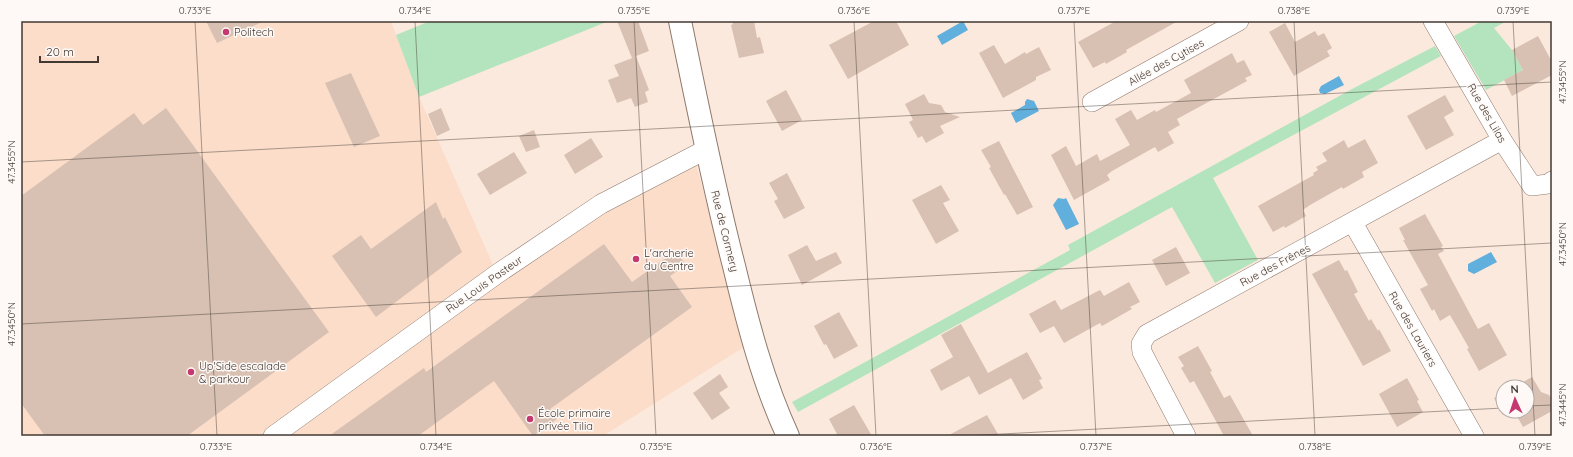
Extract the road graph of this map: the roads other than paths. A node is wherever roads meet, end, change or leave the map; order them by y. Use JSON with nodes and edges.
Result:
{"nodes":[{"id":1,"x":680,"y":21,"type":"edge"},
{"id":2,"x":1239,"y":21,"type":"edge"},
{"id":3,"x":1433,"y":21,"type":"edge"},
{"id":4,"x":1092,"y":102,"type":"dead end"},
{"id":5,"x":1502,"y":140,"type":"junction"},
{"id":6,"x":707,"y":149,"type":"junction"},
{"id":7,"x":1552,"y":181,"type":"edge"},
{"id":8,"x":1353,"y":222,"type":"junction"},
{"id":9,"x":273,"y":436,"type":"edge"},
{"id":10,"x":788,"y":436,"type":"edge"},
{"id":11,"x":1186,"y":436,"type":"edge"},
{"id":12,"x":1474,"y":436,"type":"edge"}],
"edges":[{"from":1,"to":6,"type":"main road","name":"Rue de Cormery"},
{"from":2,"to":4,"type":"street","name":"Allée des Cytises"},
{"from":3,"to":5,"type":"street","name":"Rue des Lilas"},
{"from":5,"to":7,"type":"street","name":"Rue des Lilas"},
{"from":5,"to":8,"type":"street","name":"Rue des Frênes"},
{"from":6,"to":9,"type":"street","name":"Rue Louis Pasteur"},
{"from":6,"to":10,"type":"main road","name":"Rue de Cormery"},
{"from":8,"to":11,"type":"street","name":"Rue des Frênes"},
{"from":8,"to":12,"type":"street","name":"Rue des Lauriers"}]}
